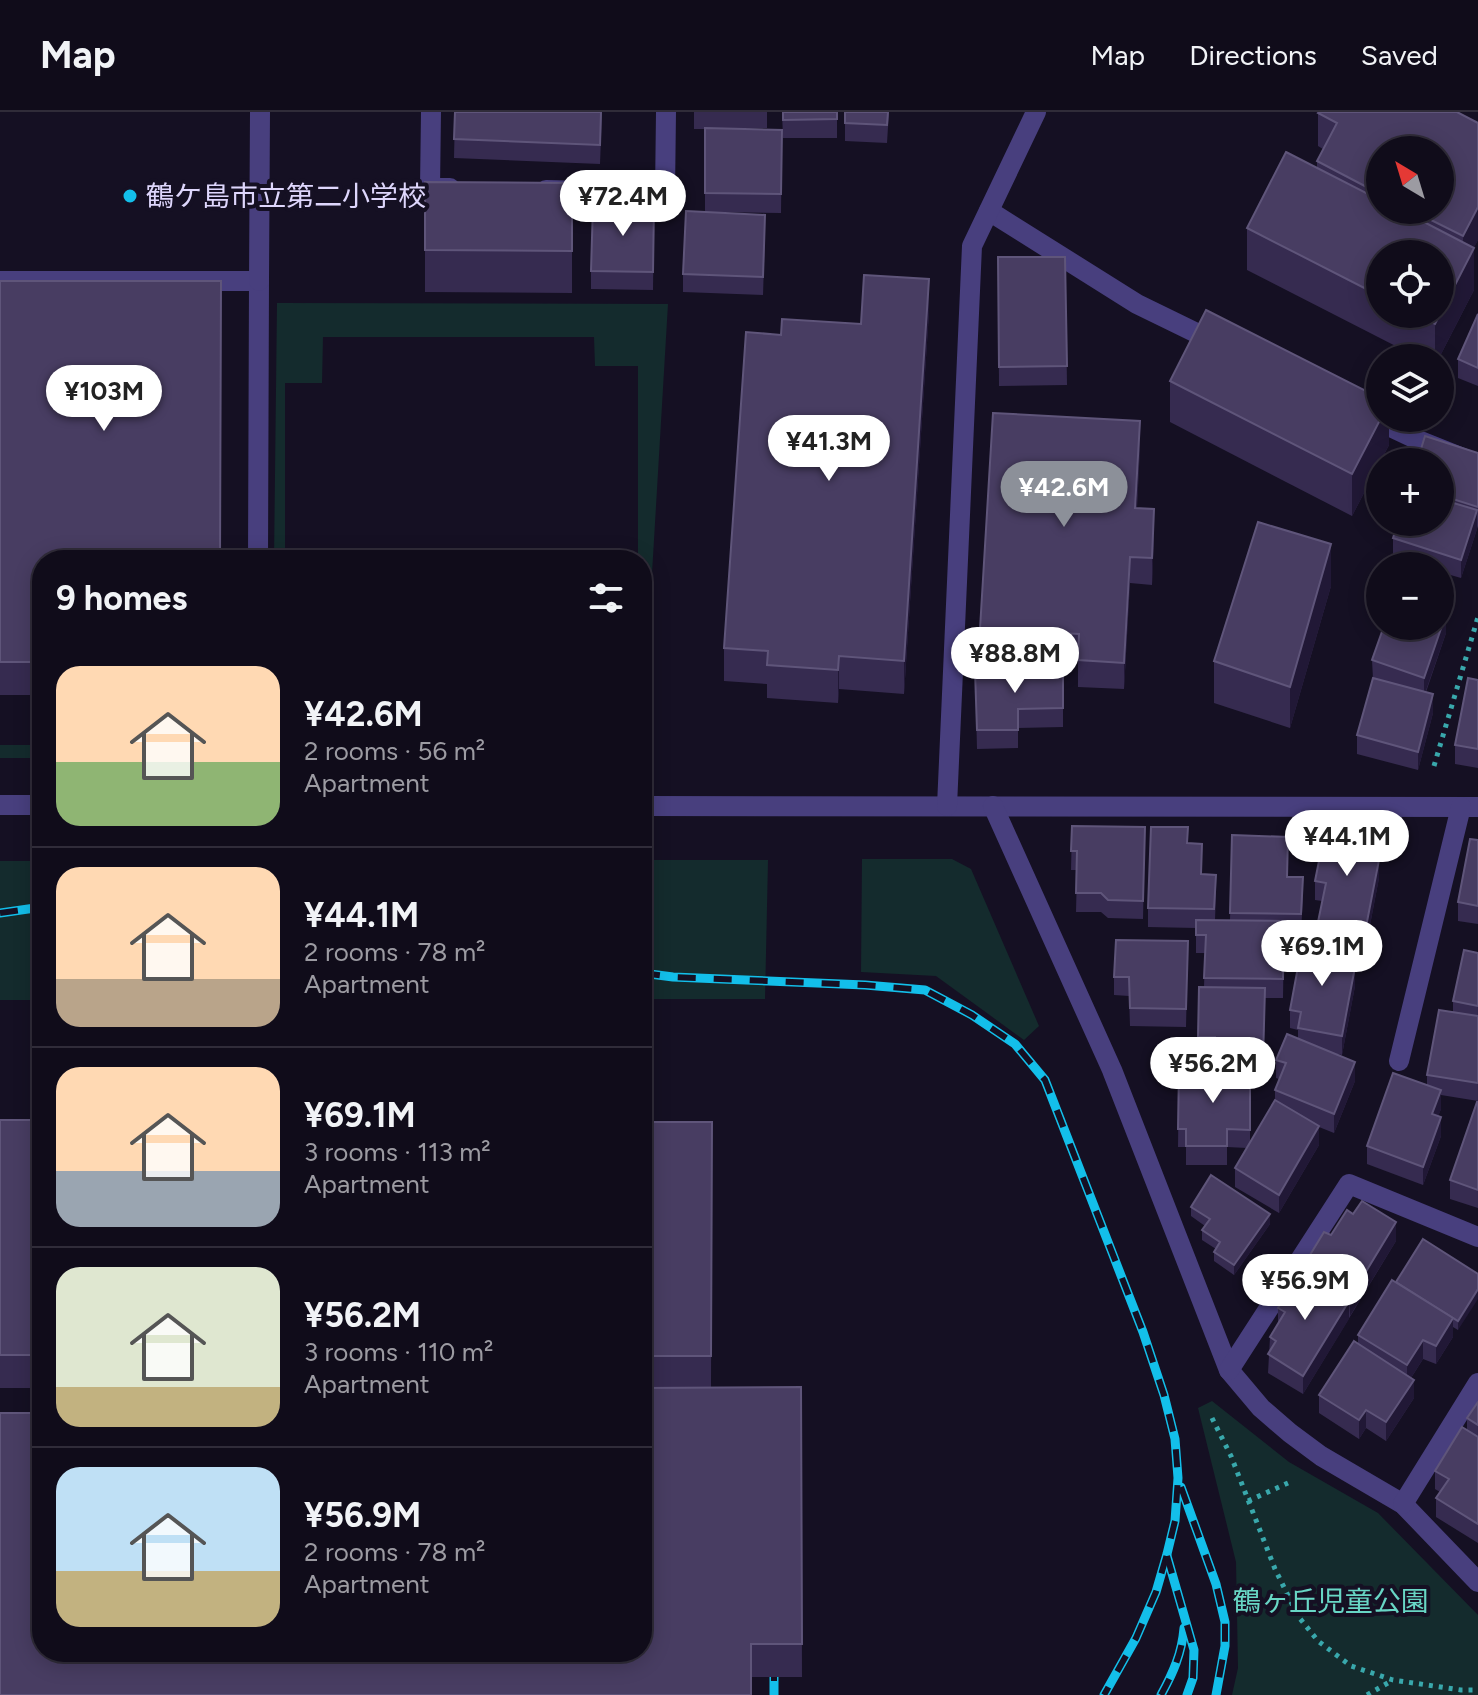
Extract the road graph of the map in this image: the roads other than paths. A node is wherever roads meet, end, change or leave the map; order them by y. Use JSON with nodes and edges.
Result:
{"nodes":[{"id":1,"x":260,"y":112,"type":"edge"},
{"id":2,"x":431,"y":112,"type":"edge"},
{"id":3,"x":666,"y":112,"type":"edge"},
{"id":4,"x":1036,"y":112,"type":"edge"},
{"id":5,"x":462,"y":189,"type":"edge"},
{"id":6,"x":524,"y":190,"type":"edge"},
{"id":7,"x":989,"y":211,"type":"junction"},
{"id":8,"x":0,"y":281,"type":"edge"},
{"id":9,"x":259,"y":281,"type":"junction"},
{"id":10,"x":1235,"y":352,"type":"edge"},
{"id":11,"x":1347,"y":406,"type":"edge"},
{"id":12,"x":1478,"y":464,"type":"edge"},
{"id":13,"x":258,"y":550,"type":"edge"},
{"id":14,"x":0,"y":805,"type":"edge"},
{"id":15,"x":32,"y":805,"type":"edge"},
{"id":16,"x":652,"y":806,"type":"edge"},
{"id":17,"x":947,"y":806,"type":"junction"},
{"id":18,"x":993,"y":806,"type":"junction"},
{"id":19,"x":1470,"y":807,"type":"edge"},
{"id":20,"x":1399,"y":1061,"type":"dead end"},
{"id":21,"x":1478,"y":1237,"type":"edge"},
{"id":22,"x":1229,"y":1370,"type":"junction"},
{"id":23,"x":1478,"y":1383,"type":"edge"},
{"id":24,"x":1403,"y":1504,"type":"junction"},
{"id":25,"x":1478,"y":1582,"type":"edge"}],
"edges":[{"from":1,"to":9,"type":"street"},
{"from":2,"to":5,"type":"street"},
{"from":3,"to":6,"type":"street"},
{"from":4,"to":7,"type":"street"},
{"from":7,"to":10,"type":"street"},
{"from":7,"to":17,"type":"street"},
{"from":8,"to":9,"type":"street"},
{"from":9,"to":13,"type":"street"},
{"from":11,"to":12,"type":"street"},
{"from":14,"to":15,"type":"street"},
{"from":16,"to":17,"type":"street"},
{"from":17,"to":18,"type":"street"},
{"from":18,"to":19,"type":"street"},
{"from":18,"to":22,"type":"street"},
{"from":19,"to":20,"type":"street"},
{"from":21,"to":22,"type":"street"},
{"from":22,"to":24,"type":"street"},
{"from":23,"to":24,"type":"street"},
{"from":24,"to":25,"type":"street"}]}
